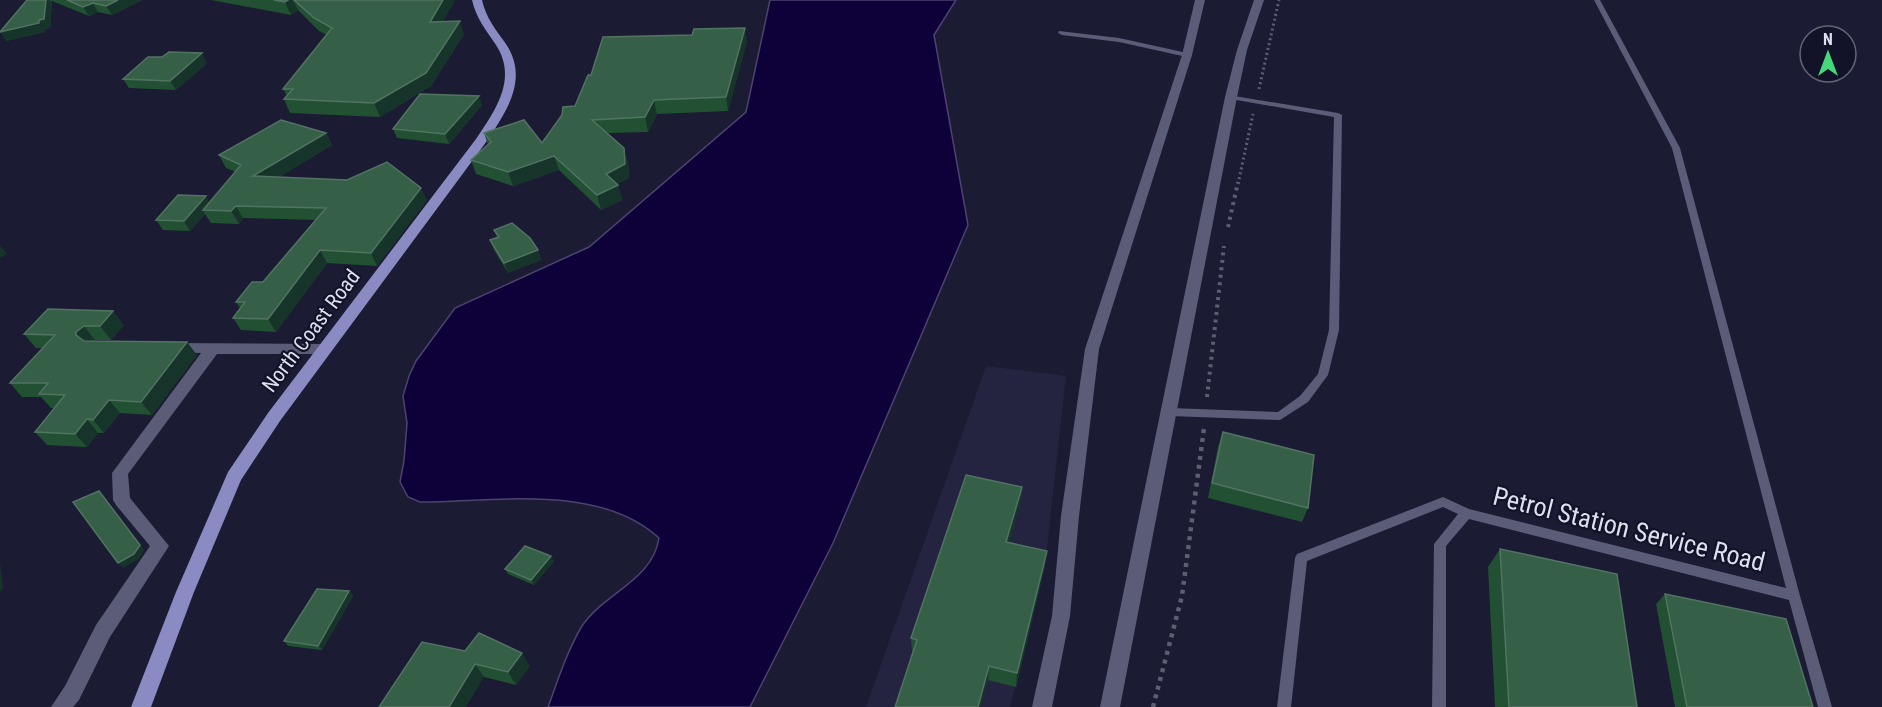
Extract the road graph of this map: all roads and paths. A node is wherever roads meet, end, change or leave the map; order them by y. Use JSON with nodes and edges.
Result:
{"nodes":[{"id":1,"x":477,"y":0,"type":"edge"},
{"id":2,"x":1200,"y":0,"type":"edge"},
{"id":3,"x":1259,"y":0,"type":"edge"},
{"id":4,"x":1280,"y":0,"type":"edge"},
{"id":5,"x":1597,"y":0,"type":"edge"},
{"id":6,"x":1062,"y":33,"type":"dead end"},
{"id":7,"x":1187,"y":55,"type":"junction"},
{"id":8,"x":1231,"y":97,"type":"junction"},
{"id":9,"x":1256,"y":102,"type":"junction"},
{"id":10,"x":1227,"y":229,"type":"dead end"},
{"id":11,"x":1225,"y":241,"type":"dead end"},
{"id":12,"x":154,"y":348,"type":"edge"},
{"id":13,"x":212,"y":349,"type":"junction"},
{"id":14,"x":324,"y":349,"type":"junction"},
{"id":15,"x":1170,"y":412,"type":"junction"},
{"id":16,"x":1206,"y":413,"type":"junction"},
{"id":17,"x":1467,"y":513,"type":"junction"},
{"id":18,"x":1794,"y":596,"type":"junction"},
{"id":19,"x":62,"y":707,"type":"edge"},
{"id":20,"x":141,"y":707,"type":"edge"},
{"id":21,"x":1042,"y":707,"type":"edge"},
{"id":22,"x":1110,"y":707,"type":"edge"},
{"id":23,"x":1153,"y":707,"type":"edge"},
{"id":24,"x":1284,"y":707,"type":"edge"},
{"id":25,"x":1439,"y":707,"type":"edge"},
{"id":26,"x":1825,"y":707,"type":"edge"}],
"edges":[{"from":1,"to":14,"type":"main road","name":"North Coast Road"},
{"from":2,"to":7,"type":"street"},
{"from":3,"to":8,"type":"street"},
{"from":4,"to":9,"type":"path"},
{"from":5,"to":18,"type":"lane"},
{"from":6,"to":7,"type":"lane"},
{"from":7,"to":21,"type":"street"},
{"from":8,"to":9,"type":"lane"},
{"from":8,"to":15,"type":"street"},
{"from":9,"to":10,"type":"path"},
{"from":9,"to":16,"type":"lane"},
{"from":11,"to":16,"type":"path"},
{"from":12,"to":13,"type":"street"},
{"from":13,"to":14,"type":"street"},
{"from":13,"to":19,"type":"street"},
{"from":14,"to":20,"type":"main road","name":"North Coast Road"},
{"from":15,"to":16,"type":"lane"},
{"from":15,"to":22,"type":"street"},
{"from":16,"to":23,"type":"path"},
{"from":17,"to":18,"type":"lane","name":"Petrol Station Service Road"},
{"from":17,"to":24,"type":"lane"},
{"from":17,"to":25,"type":"lane","name":"Petrol Station Service Road"},
{"from":18,"to":26,"type":"lane"}]}
